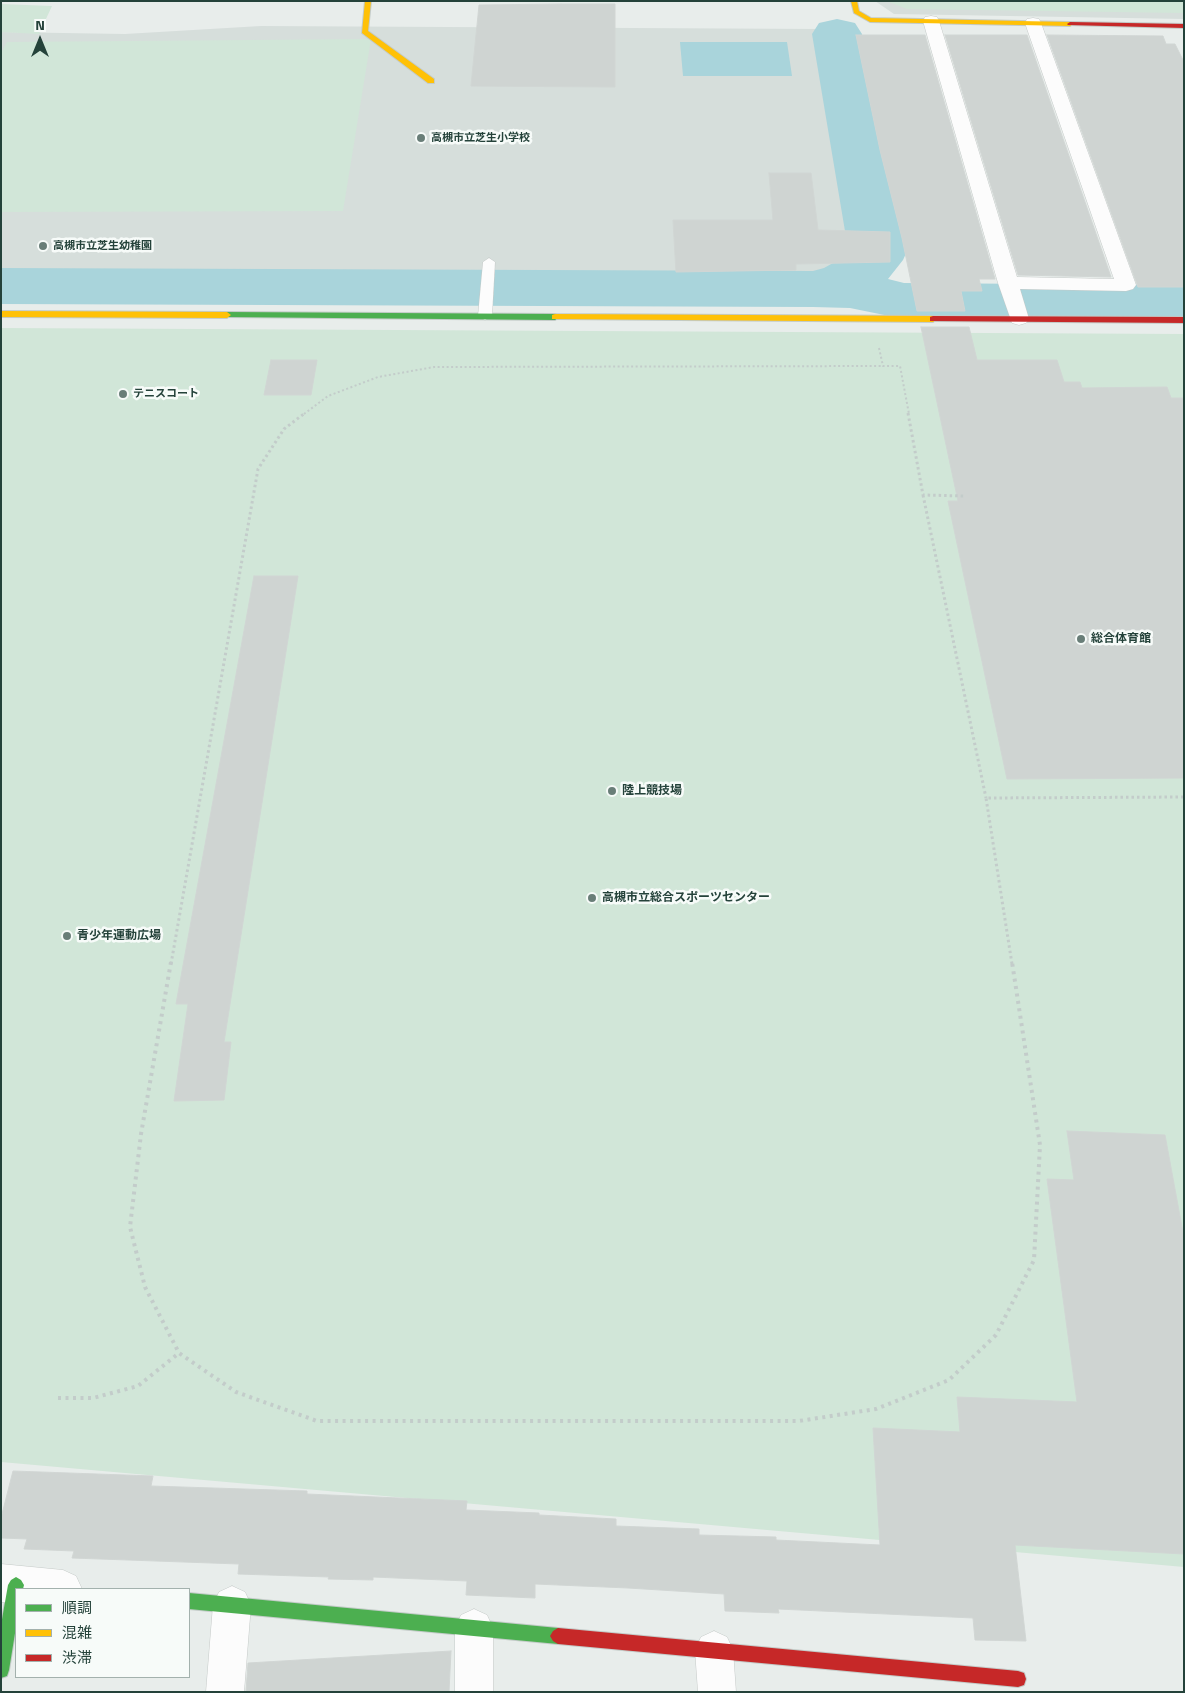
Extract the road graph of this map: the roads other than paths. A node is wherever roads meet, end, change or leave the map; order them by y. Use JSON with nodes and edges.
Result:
{"nodes":[{"id":1,"x":368,"y":1,"type":"edge"},
{"id":2,"x":854,"y":1,"type":"edge"},
{"id":3,"x":931,"y":21,"type":"junction"},
{"id":4,"x":1033,"y":23,"type":"junction"},
{"id":5,"x":1182,"y":29,"type":"edge"},
{"id":6,"x":432,"y":81,"type":"dead end"},
{"id":7,"x":488,"y":268,"type":"dead end"},
{"id":8,"x":1013,"y":301,"type":"junction"},
{"id":9,"x":1,"y":314,"type":"edge"},
{"id":10,"x":485,"y":316,"type":"junction"},
{"id":11,"x":1184,"y":320,"type":"edge"},
{"id":12,"x":9,"y":1584,"type":"edge"},
{"id":13,"x":52,"y":1588,"type":"edge"},
{"id":14,"x":190,"y":1601,"type":"edge"},
{"id":15,"x":232,"y":1605,"type":"junction"},
{"id":16,"x":474,"y":1628,"type":"junction"},
{"id":17,"x":714,"y":1650,"type":"junction"},
{"id":18,"x":1,"y":1670,"type":"edge"},
{"id":19,"x":1018,"y":1678,"type":"dead end"},
{"id":20,"x":225,"y":1692,"type":"edge"},
{"id":21,"x":474,"y":1692,"type":"edge"},
{"id":22,"x":717,"y":1692,"type":"edge"}],
"edges":[{"from":1,"to":6,"type":"street"},
{"from":2,"to":3,"type":"street"},
{"from":3,"to":4,"type":"street"},
{"from":3,"to":8,"type":"street"},
{"from":4,"to":5,"type":"street"},
{"from":4,"to":8,"type":"street"},
{"from":7,"to":10,"type":"lane"},
{"from":8,"to":10,"type":"street"},
{"from":8,"to":11,"type":"street"},
{"from":9,"to":10,"type":"street"},
{"from":12,"to":13,"type":"street"},
{"from":12,"to":18,"type":"street"},
{"from":14,"to":15,"type":"street"},
{"from":15,"to":16,"type":"street"},
{"from":15,"to":20,"type":"street"},
{"from":16,"to":17,"type":"street"},
{"from":16,"to":21,"type":"street"},
{"from":17,"to":19,"type":"street"},
{"from":17,"to":22,"type":"street"}]}
